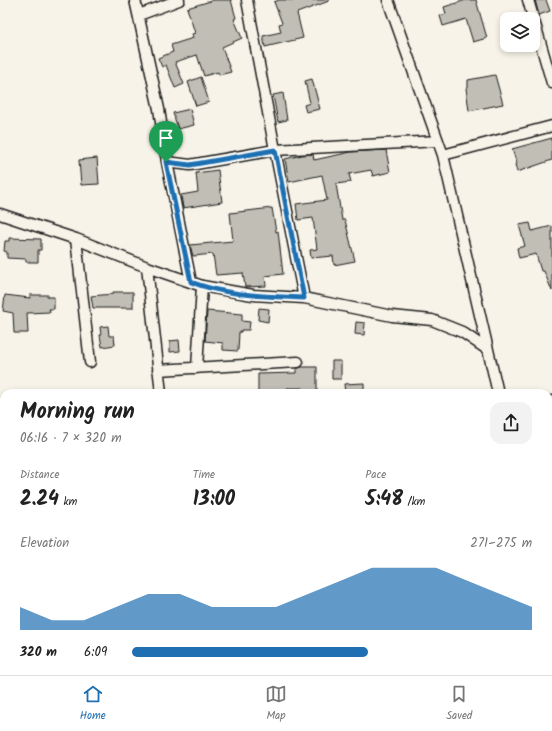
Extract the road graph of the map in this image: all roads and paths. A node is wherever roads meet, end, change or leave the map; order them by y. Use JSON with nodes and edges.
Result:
{"nodes":[{"id":1,"x":135,"y":0,"type":"edge"},
{"id":2,"x":179,"y":0,"type":"edge"},
{"id":3,"x":247,"y":0,"type":"edge"},
{"id":4,"x":388,"y":0,"type":"edge"},
{"id":5,"x":528,"y":0,"type":"edge"},
{"id":6,"x":139,"y":15,"type":"junction"},
{"id":7,"x":552,"y":83,"type":"edge"},
{"id":8,"x":552,"y":126,"type":"edge"},
{"id":9,"x":438,"y":141,"type":"junction"},
{"id":10,"x":275,"y":150,"type":"junction"},
{"id":11,"x":443,"y":155,"type":"junction"},
{"id":12,"x":166,"y":162,"type":"junction"},
{"id":13,"x":0,"y":214,"type":"edge"},
{"id":14,"x":76,"y":239,"type":"junction"},
{"id":15,"x":147,"y":267,"type":"junction"},
{"id":16,"x":191,"y":282,"type":"junction"},
{"id":17,"x":202,"y":286,"type":"junction"},
{"id":18,"x":304,"y":298,"type":"junction"},
{"id":19,"x":488,"y":350,"type":"junction"},
{"id":20,"x":90,"y":362,"type":"dead end"},
{"id":21,"x":298,"y":362,"type":"dead end"},
{"id":22,"x":197,"y":368,"type":"junction"},
{"id":23,"x":158,"y":370,"type":"junction"},
{"id":24,"x":160,"y":389,"type":"edge"},
{"id":25,"x":497,"y":389,"type":"edge"}],
"edges":[{"from":1,"to":6,"type":"street"},
{"from":2,"to":6,"type":"street"},
{"from":3,"to":10,"type":"street"},
{"from":4,"to":9,"type":"street"},
{"from":5,"to":7,"type":"street"},
{"from":6,"to":12,"type":"street"},
{"from":8,"to":11,"type":"street"},
{"from":9,"to":10,"type":"street"},
{"from":9,"to":11,"type":"street"},
{"from":10,"to":12,"type":"street"},
{"from":10,"to":18,"type":"street"},
{"from":11,"to":19,"type":"street"},
{"from":12,"to":16,"type":"street"},
{"from":13,"to":14,"type":"street"},
{"from":14,"to":15,"type":"street"},
{"from":14,"to":20,"type":"street"},
{"from":15,"to":16,"type":"street"},
{"from":15,"to":23,"type":"street"},
{"from":16,"to":17,"type":"street"},
{"from":17,"to":18,"type":"street"},
{"from":17,"to":22,"type":"street"},
{"from":18,"to":19,"type":"street"},
{"from":19,"to":25,"type":"street"},
{"from":21,"to":22,"type":"street"},
{"from":22,"to":23,"type":"street"},
{"from":23,"to":24,"type":"street"}]}
